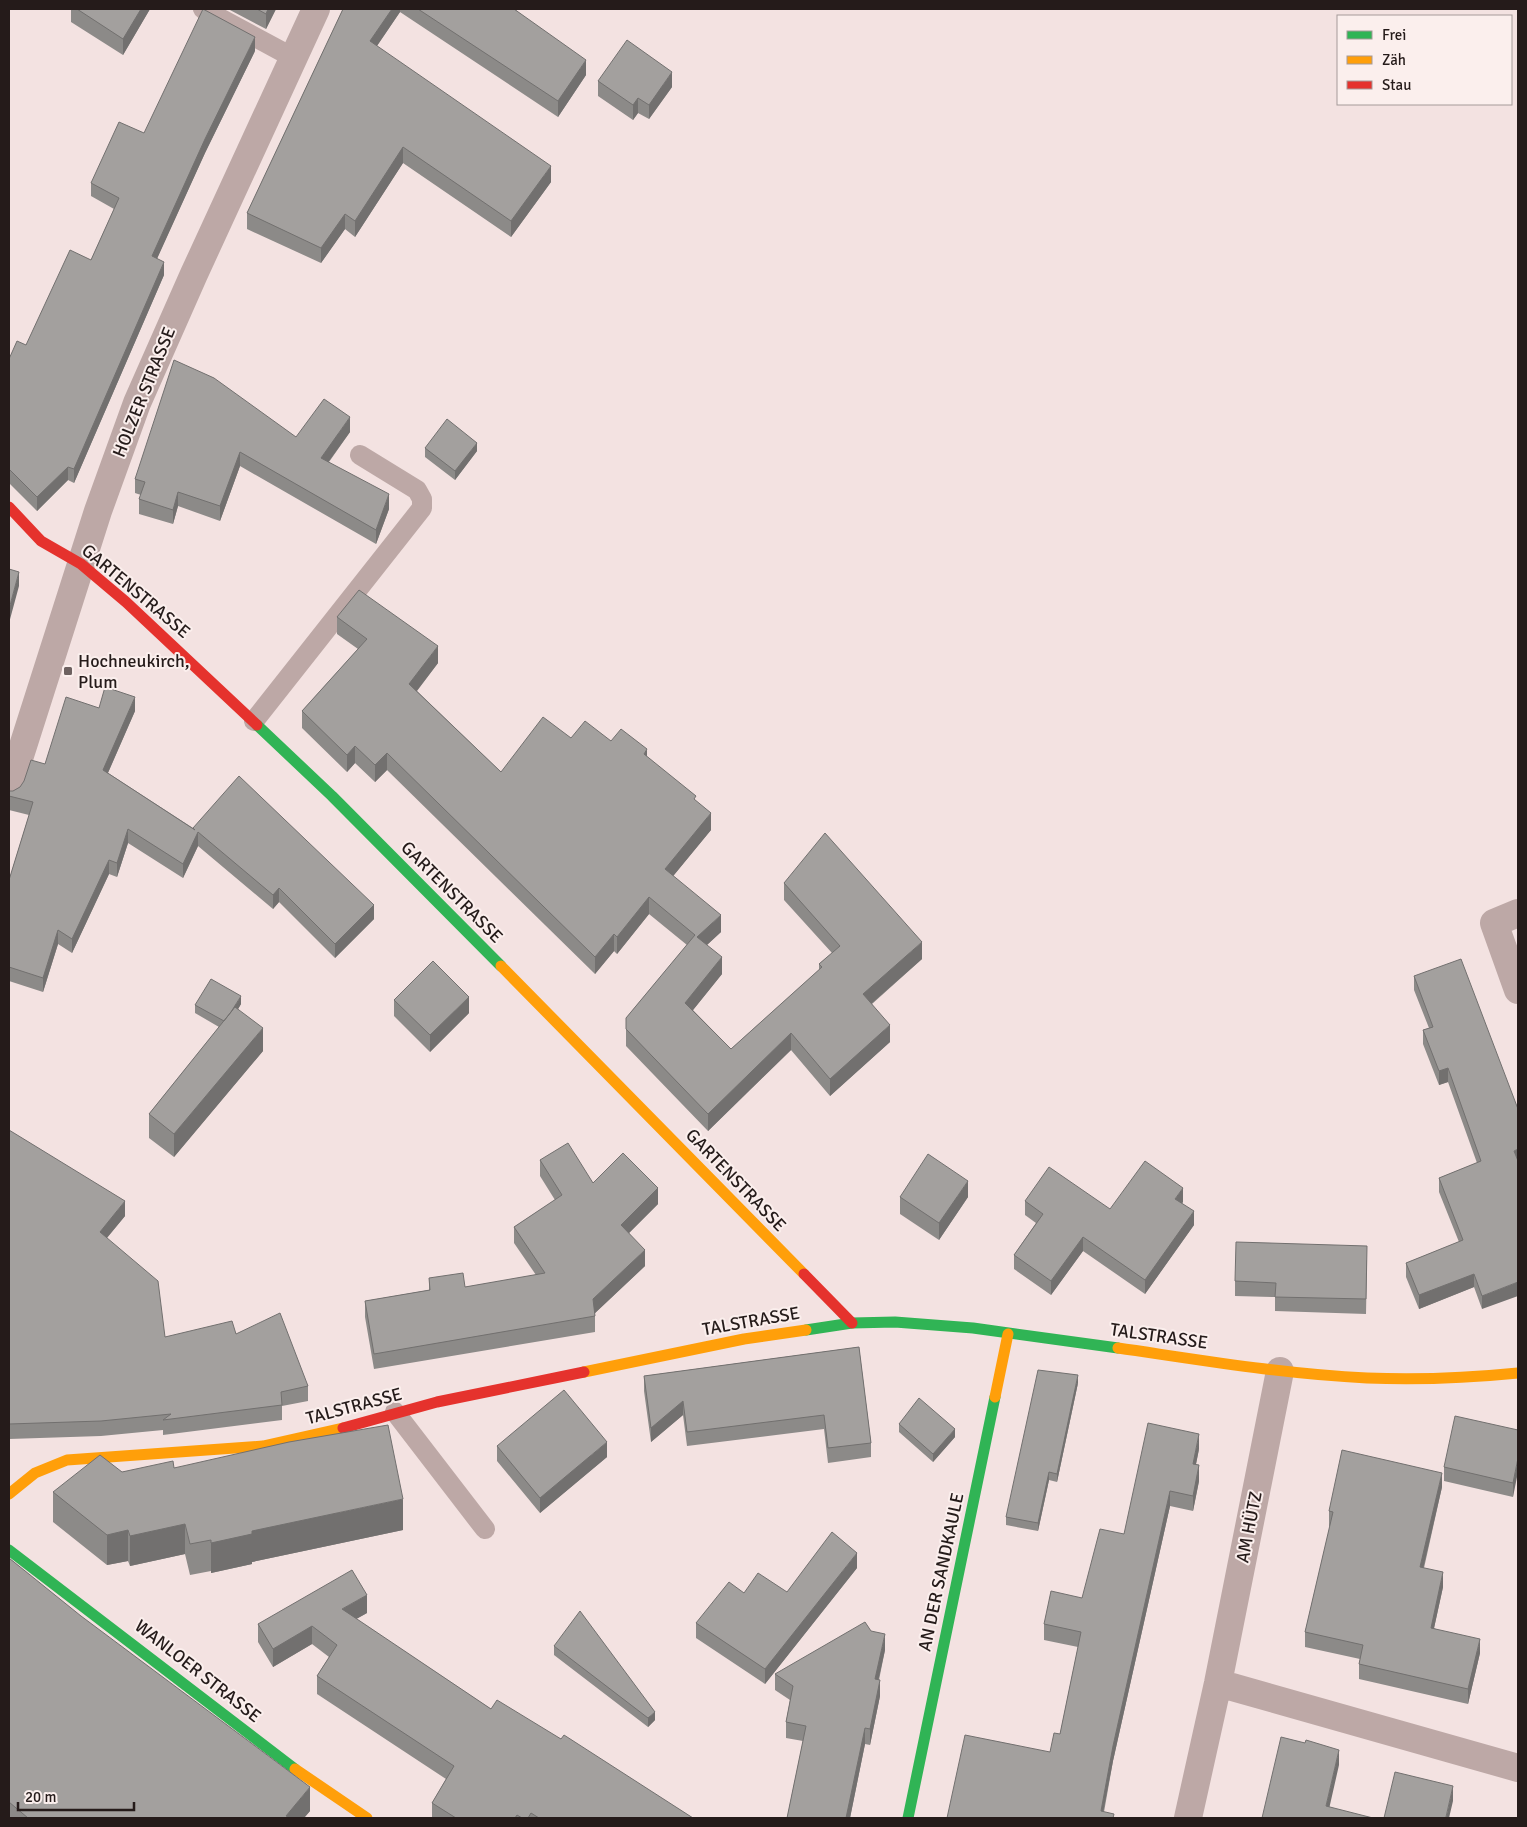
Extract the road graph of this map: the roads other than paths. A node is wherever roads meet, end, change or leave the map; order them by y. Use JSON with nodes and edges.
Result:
{"nodes":[{"id":1,"x":203,"y":9,"type":"edge"},
{"id":2,"x":316,"y":9,"type":"edge"},
{"id":3,"x":292,"y":57,"type":"junction"},
{"id":4,"x":360,"y":455,"type":"dead end"},
{"id":5,"x":9,"y":507,"type":"edge"},
{"id":6,"x":81,"y":564,"type":"junction"},
{"id":7,"x":254,"y":721,"type":"junction"},
{"id":8,"x":9,"y":790,"type":"edge"},
{"id":9,"x":1518,"y":913,"type":"edge"},
{"id":10,"x":1518,"y":990,"type":"edge"},
{"id":11,"x":852,"y":1323,"type":"junction"},
{"id":12,"x":1008,"y":1334,"type":"junction"},
{"id":13,"x":1280,"y":1371,"type":"junction"},
{"id":14,"x":1518,"y":1373,"type":"edge"},
{"id":15,"x":395,"y":1412,"type":"junction"},
{"id":16,"x":9,"y":1494,"type":"edge"},
{"id":17,"x":485,"y":1529,"type":"dead end"},
{"id":18,"x":9,"y":1550,"type":"edge"},
{"id":19,"x":1218,"y":1683,"type":"junction"},
{"id":20,"x":1518,"y":1768,"type":"edge"},
{"id":21,"x":367,"y":1818,"type":"edge"},
{"id":22,"x":908,"y":1818,"type":"edge"},
{"id":23,"x":1188,"y":1818,"type":"edge"}],
"edges":[{"from":1,"to":3,"type":"lane"},
{"from":2,"to":3,"type":"street","name":"HOLZER STRASSE"},
{"from":3,"to":6,"type":"street","name":"HOLZER STRASSE"},
{"from":4,"to":7,"type":"lane"},
{"from":5,"to":6,"type":"street","name":"GARTENSTRASSE"},
{"from":6,"to":7,"type":"street","name":"GARTENSTRASSE"},
{"from":6,"to":8,"type":"street","name":"HOLZER STRASSE"},
{"from":7,"to":11,"type":"street","name":"GARTENSTRASSE"},
{"from":9,"to":10,"type":"street"},
{"from":11,"to":12,"type":"street","name":"TALSTRASSE"},
{"from":11,"to":15,"type":"street","name":"TALSTRASSE"},
{"from":12,"to":13,"type":"street","name":"TALSTRASSE"},
{"from":12,"to":22,"type":"street","name":"AN DER SANDKAULE"},
{"from":13,"to":14,"type":"street","name":"TALSTRASSE"},
{"from":13,"to":19,"type":"street","name":"AM HÜTZ"},
{"from":15,"to":16,"type":"street","name":"TALSTRASSE"},
{"from":15,"to":17,"type":"lane"},
{"from":18,"to":21,"type":"street","name":"WANLOER STRASSE"},
{"from":19,"to":20,"type":"street"},
{"from":19,"to":23,"type":"street","name":"AM HÜTZ"}]}
